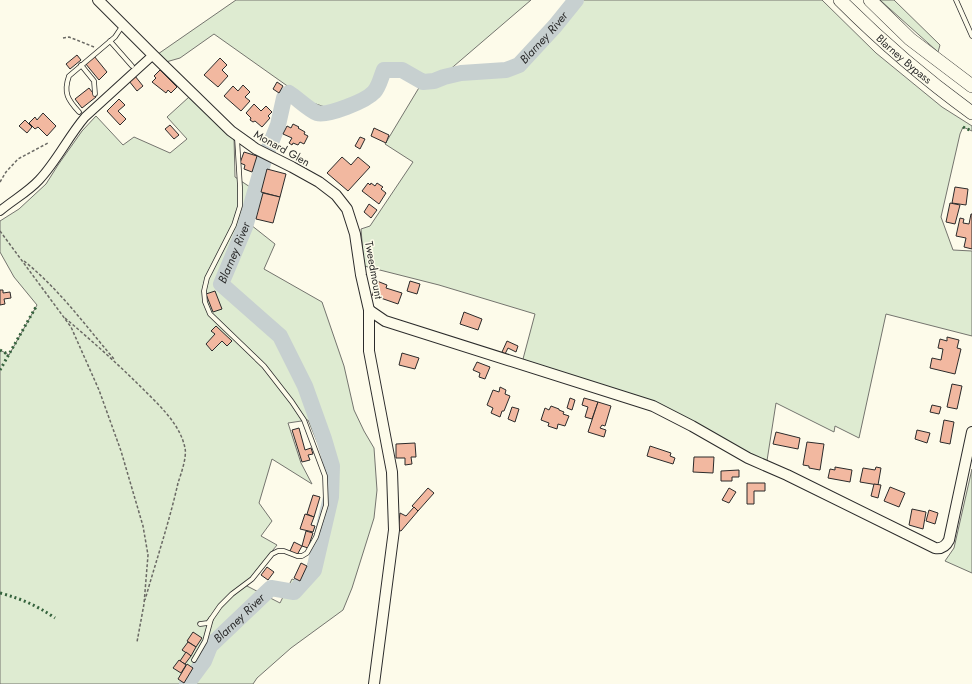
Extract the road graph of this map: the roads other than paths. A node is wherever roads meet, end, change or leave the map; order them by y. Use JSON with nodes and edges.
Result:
{"nodes":[{"id":1,"x":98,"y":0,"type":"edge"},
{"id":2,"x":840,"y":0,"type":"edge"},
{"id":3,"x":870,"y":0,"type":"edge"},
{"id":4,"x":956,"y":0,"type":"edge"},
{"id":5,"x":123,"y":25,"type":"junction"},
{"id":6,"x":972,"y":36,"type":"edge"},
{"id":7,"x":110,"y":41,"type":"junction"},
{"id":8,"x":153,"y":56,"type":"junction"},
{"id":9,"x":81,"y":65,"type":"junction"},
{"id":10,"x":132,"y":66,"type":"dead end"},
{"id":11,"x":972,"y":86,"type":"edge"},
{"id":12,"x":95,"y":94,"type":"dead end"},
{"id":13,"x":79,"y":112,"type":"dead end"},
{"id":14,"x":972,"y":113,"type":"edge"},
{"id":15,"x":237,"y":135,"type":"junction"},
{"id":16,"x":0,"y":211,"type":"edge"},
{"id":17,"x":355,"y":234,"type":"joint"},
{"id":18,"x":369,"y":310,"type":"junction"},
{"id":19,"x":972,"y":432,"type":"edge"},
{"id":20,"x":211,"y":619,"type":"junction"},
{"id":21,"x":200,"y":624,"type":"dead end"},
{"id":22,"x":194,"y":660,"type":"dead end"},
{"id":23,"x":374,"y":684,"type":"edge"}],
"edges":[{"from":1,"to":5,"type":"street","name":"Monard Glen"},
{"from":2,"to":14,"type":"highway","name":"Blarney Bypass"},
{"from":3,"to":11,"type":"highway","name":"Blarney Bypass"},
{"from":4,"to":6,"type":"lane"},
{"from":5,"to":7,"type":"lane"},
{"from":5,"to":8,"type":"street","name":"Monard Glen"},
{"from":7,"to":9,"type":"lane"},
{"from":7,"to":10,"type":"lane"},
{"from":8,"to":15,"type":"street","name":"Monard Glen"},
{"from":8,"to":16,"type":"street"},
{"from":9,"to":12,"type":"lane"},
{"from":9,"to":13,"type":"lane"},
{"from":15,"to":17,"type":"street","name":"Monard Glen"},
{"from":15,"to":20,"type":"lane"},
{"from":17,"to":18,"type":"street","name":"Tweedmount"},
{"from":18,"to":19,"type":"street"},
{"from":18,"to":23,"type":"street","name":"Tweedmount"},
{"from":20,"to":21,"type":"lane"},
{"from":20,"to":22,"type":"lane"}]}
